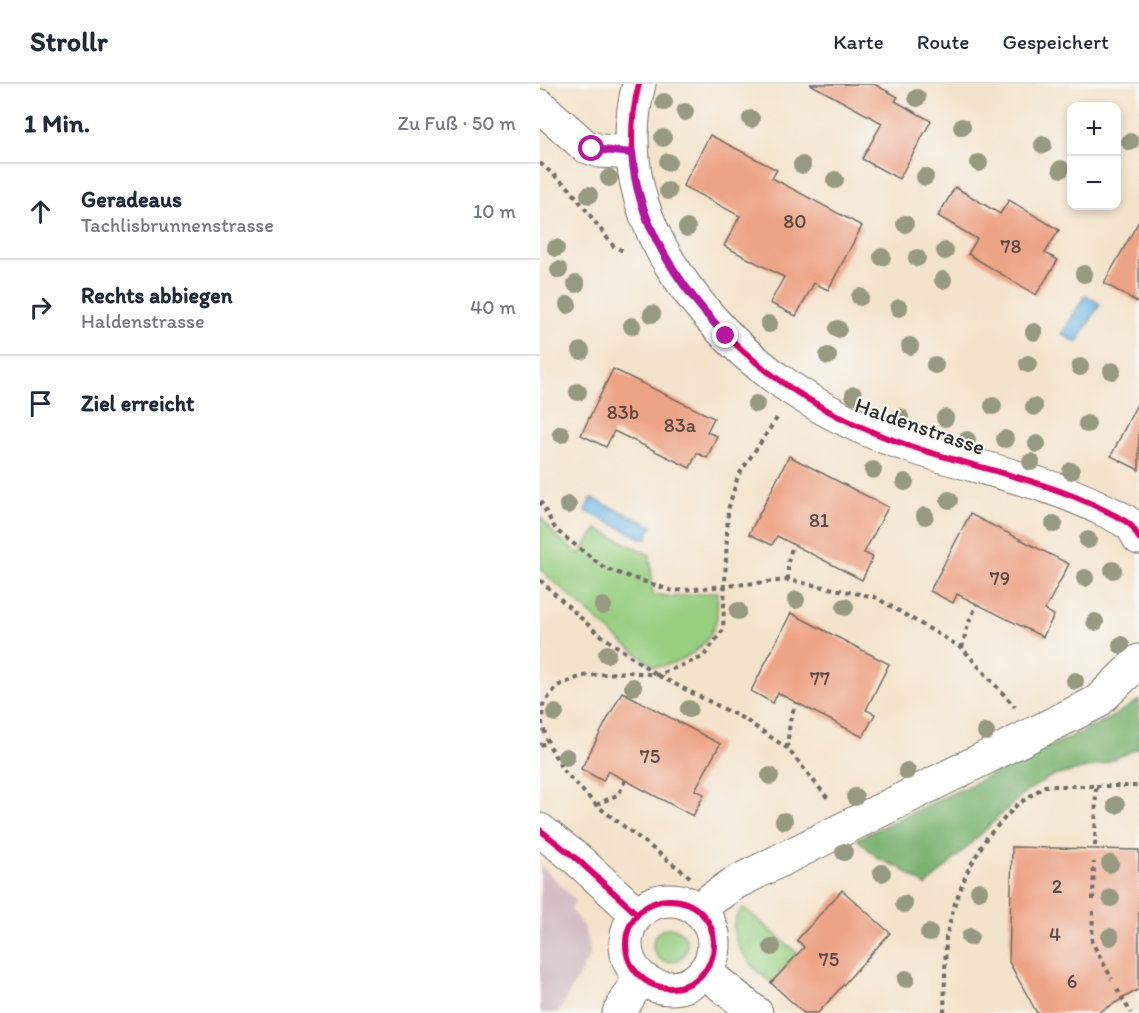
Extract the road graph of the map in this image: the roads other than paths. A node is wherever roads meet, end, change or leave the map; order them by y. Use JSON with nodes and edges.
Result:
{"nodes":[{"id":1,"x":639,"y":84,"type":"edge"},
{"id":2,"x":540,"y":106,"type":"edge"},
{"id":3,"x":632,"y":153,"type":"junction"},
{"id":4,"x":1139,"y":538,"type":"edge"},
{"id":5,"x":1139,"y":661,"type":"edge"},
{"id":6,"x":540,"y":830,"type":"edge"},
{"id":7,"x":696,"y":895,"type":"junction"},
{"id":8,"x":637,"y":914,"type":"junction"},
{"id":9,"x":705,"y":972,"type":"junction"},
{"id":10,"x":640,"y":978,"type":"junction"},
{"id":11,"x":619,"y":1013,"type":"edge"},
{"id":12,"x":756,"y":1013,"type":"edge"}],
"edges":[{"from":1,"to":3,"type":"street","name":"Haldenstrasse"},
{"from":2,"to":3,"type":"street"},
{"from":3,"to":4,"type":"street","name":"Haldenstrasse"},
{"from":5,"to":7,"type":"street"},
{"from":6,"to":8,"type":"street"},
{"from":7,"to":8,"type":"street"},
{"from":7,"to":9,"type":"street"},
{"from":8,"to":10,"type":"street"},
{"from":9,"to":10,"type":"street"},
{"from":9,"to":12,"type":"street"},
{"from":10,"to":11,"type":"street"}]}
